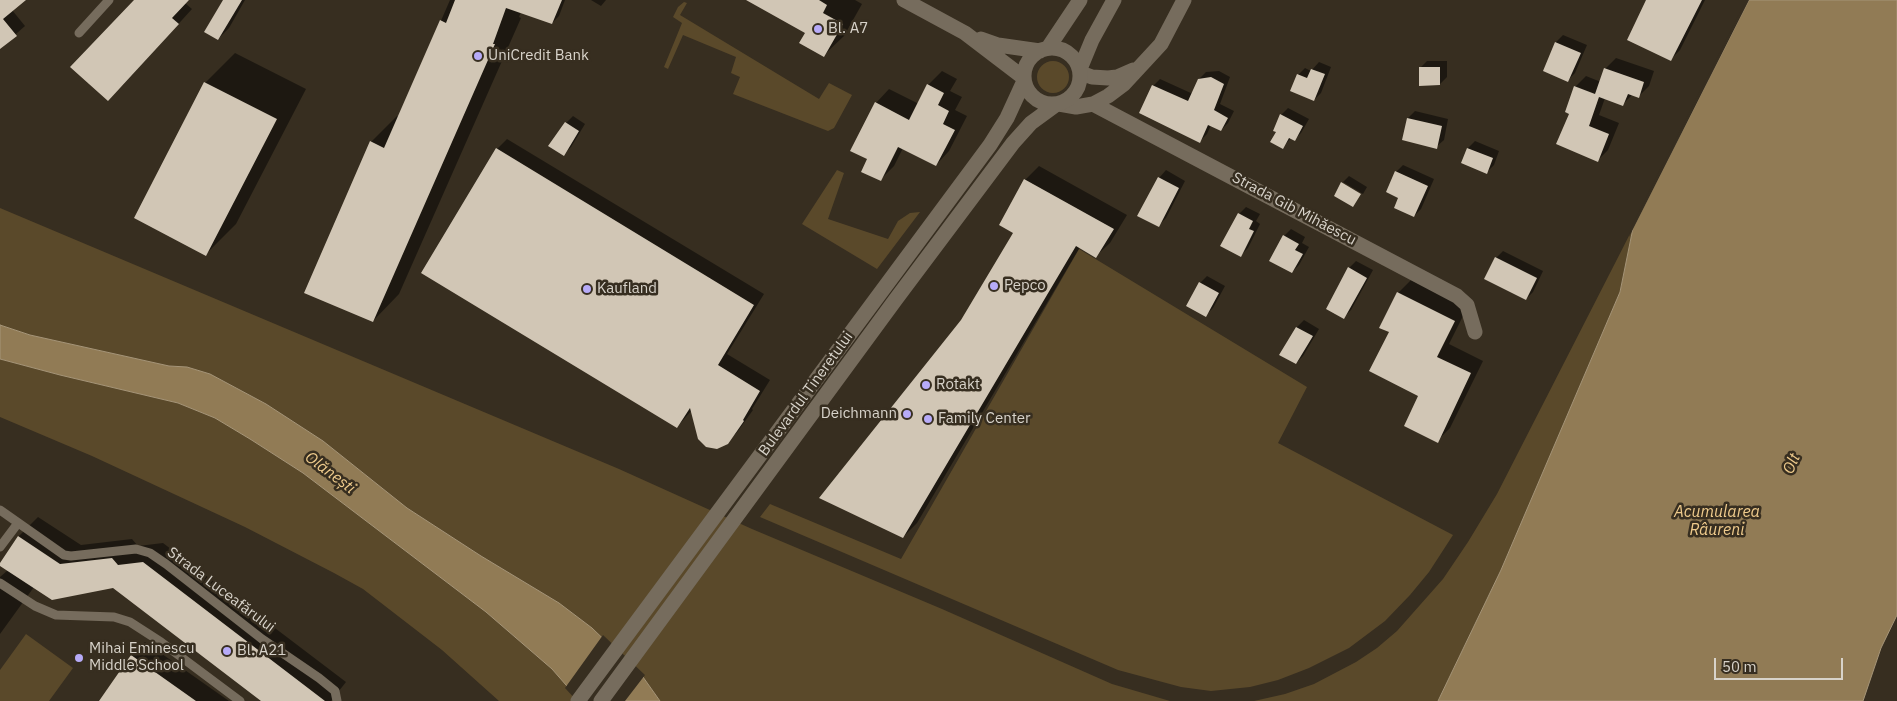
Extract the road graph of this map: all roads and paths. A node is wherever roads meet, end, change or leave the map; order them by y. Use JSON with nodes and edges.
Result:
{"nodes":[{"id":1,"x":109,"y":0,"type":"edge"},
{"id":2,"x":904,"y":0,"type":"edge"},
{"id":3,"x":1080,"y":0,"type":"edge"},
{"id":4,"x":1114,"y":0,"type":"edge"},
{"id":5,"x":1184,"y":0,"type":"edge"},
{"id":6,"x":79,"y":33,"type":"dead end"},
{"id":7,"x":965,"y":33,"type":"junction"},
{"id":8,"x":1044,"y":50,"type":"junction"},
{"id":9,"x":1144,"y":62,"type":"junction"},
{"id":10,"x":1080,"y":71,"type":"junction"},
{"id":11,"x":1024,"y":79,"type":"junction"},
{"id":12,"x":1058,"y":104,"type":"junction"},
{"id":13,"x":1093,"y":104,"type":"junction"},
{"id":14,"x":1476,"y":332,"type":"dead end"},
{"id":15,"x":0,"y":510,"type":"edge"},
{"id":16,"x":18,"y":523,"type":"junction"},
{"id":17,"x":0,"y":547,"type":"edge"},
{"id":18,"x":0,"y":583,"type":"edge"},
{"id":19,"x":240,"y":701,"type":"edge"},
{"id":20,"x":337,"y":701,"type":"edge"},
{"id":21,"x":578,"y":701,"type":"edge"},
{"id":22,"x":602,"y":701,"type":"edge"}],
"edges":[{"from":1,"to":6,"type":"lane"},
{"from":2,"to":7,"type":"main road"},
{"from":3,"to":8,"type":"main road","name":"Bulevardul Tineretului"},
{"from":4,"to":10,"type":"main road","name":"Bulevardul Tineretului"},
{"from":5,"to":9,"type":"main road"},
{"from":7,"to":8,"type":"main road"},
{"from":7,"to":11,"type":"main road"},
{"from":8,"to":10,"type":"main road"},
{"from":8,"to":11,"type":"main road","name":"Bulevardul Tineretului"},
{"from":9,"to":10,"type":"main road"},
{"from":9,"to":13,"type":"main road"},
{"from":10,"to":12,"type":"main road","name":"Bulevardul Tineretului"},
{"from":11,"to":12,"type":"main road"},
{"from":11,"to":21,"type":"main road","name":"Bulevardul Tineretului"},
{"from":12,"to":13,"type":"main road"},
{"from":12,"to":22,"type":"main road","name":"Bulevardul Tineretului"},
{"from":13,"to":14,"type":"main road","name":"Strada Gib Mihăescu"},
{"from":15,"to":16,"type":"lane","name":"Strada Luceafărului"},
{"from":16,"to":17,"type":"lane"},
{"from":16,"to":20,"type":"lane","name":"Strada Luceafărului"},
{"from":18,"to":19,"type":"lane"}]}
